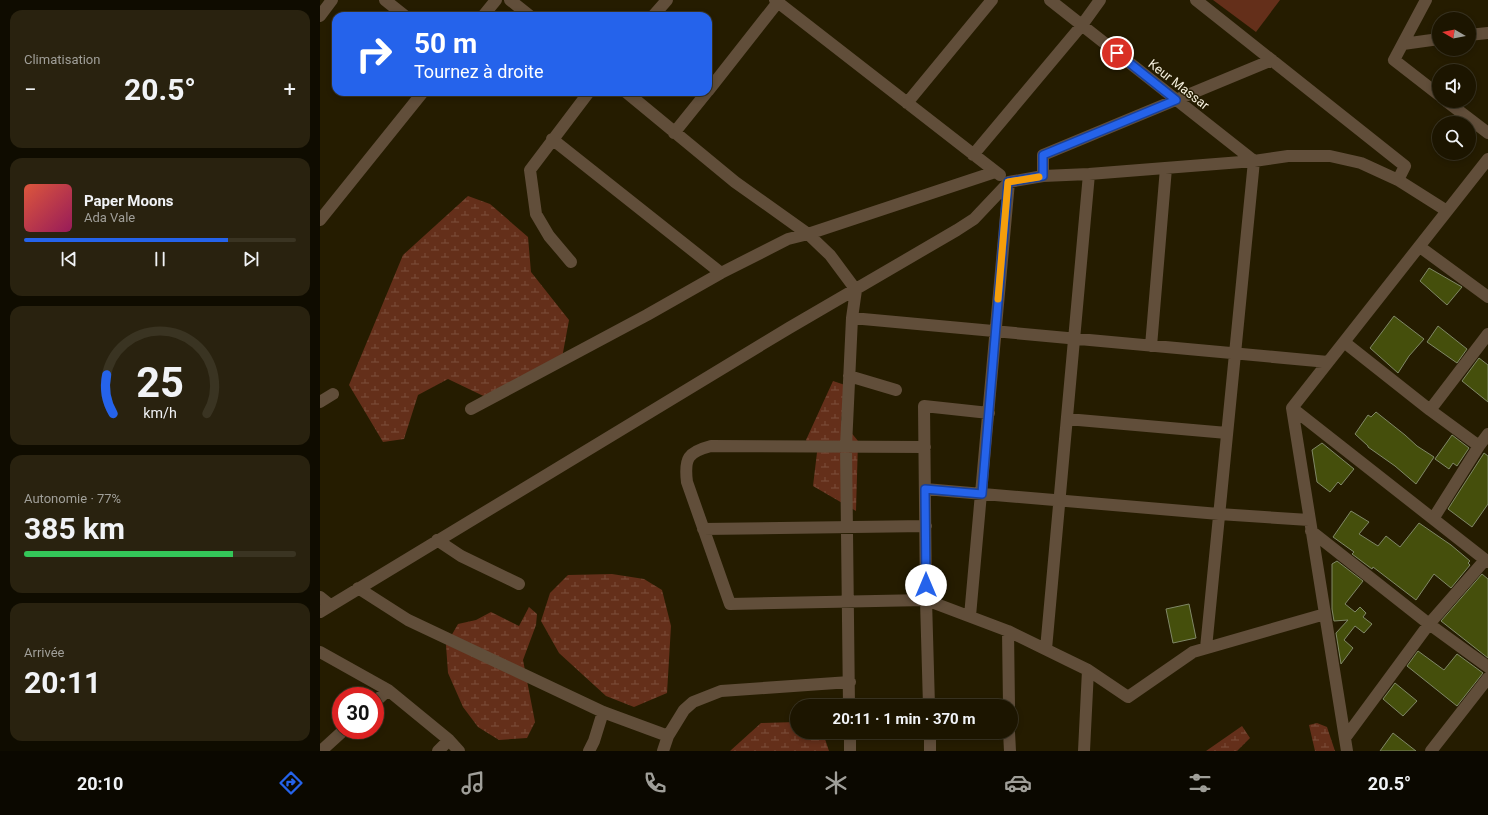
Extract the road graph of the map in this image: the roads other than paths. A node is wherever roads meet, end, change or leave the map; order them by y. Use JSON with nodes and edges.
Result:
{"nodes":[{"id":1,"x":332,"y":0,"type":"edge"},
{"id":2,"x":385,"y":0,"type":"edge"},
{"id":3,"x":496,"y":0,"type":"edge"},
{"id":4,"x":510,"y":0,"type":"edge"},
{"id":5,"x":667,"y":0,"type":"edge"},
{"id":6,"x":992,"y":0,"type":"edge"},
{"id":7,"x":1050,"y":0,"type":"edge"},
{"id":8,"x":1100,"y":0,"type":"edge"},
{"id":9,"x":1196,"y":0,"type":"edge"},
{"id":10,"x":1426,"y":0,"type":"edge"},
{"id":11,"x":776,"y":1,"type":"edge"},
{"id":12,"x":400,"y":12,"type":"edge"},
{"id":13,"x":486,"y":12,"type":"edge"},
{"id":14,"x":525,"y":12,"type":"edge"},
{"id":15,"x":656,"y":12,"type":"edge"},
{"id":16,"x":320,"y":16,"type":"edge"},
{"id":17,"x":1082,"y":25,"type":"junction"},
{"id":18,"x":1488,"y":33,"type":"edge"},
{"id":19,"x":1476,"y":34,"type":"edge"},
{"id":20,"x":1432,"y":40,"type":"edge"},
{"id":21,"x":1403,"y":44,"type":"junction"},
{"id":22,"x":1272,"y":60,"type":"junction"},
{"id":23,"x":712,"y":84,"type":"edge"},
{"id":24,"x":1432,"y":90,"type":"edge"},
{"id":25,"x":420,"y":96,"type":"edge"},
{"id":26,"x":586,"y":96,"type":"edge"},
{"id":27,"x":631,"y":96,"type":"edge"},
{"id":28,"x":703,"y":96,"type":"edge"},
{"id":29,"x":1176,"y":100,"type":"junction"},
{"id":30,"x":907,"y":103,"type":"junction"},
{"id":31,"x":1455,"y":108,"type":"edge"},
{"id":32,"x":674,"y":133,"type":"junction"},
{"id":33,"x":1488,"y":133,"type":"edge"},
{"id":34,"x":552,"y":139,"type":"junction"},
{"id":35,"x":973,"y":155,"type":"junction"},
{"id":36,"x":1488,"y":159,"type":"edge"},
{"id":37,"x":1254,"y":161,"type":"junction"},
{"id":38,"x":1166,"y":168,"type":"junction"},
{"id":39,"x":995,"y":172,"type":"junction"},
{"id":40,"x":1089,"y":174,"type":"junction"},
{"id":41,"x":1043,"y":176,"type":"junction"},
{"id":42,"x":1398,"y":180,"type":"junction"},
{"id":43,"x":1008,"y":182,"type":"junction"},
{"id":44,"x":1447,"y":211,"type":"junction"},
{"id":45,"x":320,"y":220,"type":"edge"},
{"id":46,"x":808,"y":234,"type":"junction"},
{"id":47,"x":1420,"y":247,"type":"junction"},
{"id":48,"x":571,"y":262,"type":"dead end"},
{"id":49,"x":720,"y":273,"type":"junction"},
{"id":50,"x":856,"y":290,"type":"junction"},
{"id":51,"x":1488,"y":297,"type":"edge"},
{"id":52,"x":852,"y":318,"type":"junction"},
{"id":53,"x":996,"y":331,"type":"junction"},
{"id":54,"x":1488,"y":334,"type":"edge"},
{"id":55,"x":1074,"y":338,"type":"junction"},
{"id":56,"x":1344,"y":342,"type":"junction"},
{"id":57,"x":1151,"y":346,"type":"junction"},
{"id":58,"x":1235,"y":354,"type":"junction"},
{"id":59,"x":1328,"y":362,"type":"junction"},
{"id":60,"x":849,"y":376,"type":"junction"},
{"id":61,"x":896,"y":390,"type":"dead end"},
{"id":62,"x":333,"y":394,"type":"dead end"},
{"id":63,"x":320,"y":402,"type":"edge"},
{"id":64,"x":471,"y":408,"type":"dead end"},
{"id":65,"x":1292,"y":408,"type":"junction"},
{"id":66,"x":1430,"y":410,"type":"junction"},
{"id":67,"x":989,"y":413,"type":"junction"},
{"id":68,"x":1067,"y":419,"type":"junction"},
{"id":69,"x":1227,"y":433,"type":"junction"},
{"id":70,"x":1488,"y":434,"type":"edge"},
{"id":71,"x":846,"y":446,"type":"junction"},
{"id":72,"x":1479,"y":446,"type":"junction"},
{"id":73,"x":925,"y":447,"type":"junction"},
{"id":74,"x":925,"y":489,"type":"junction"},
{"id":75,"x":982,"y":494,"type":"junction"},
{"id":76,"x":1060,"y":500,"type":"junction"},
{"id":77,"x":1219,"y":514,"type":"junction"},
{"id":78,"x":1433,"y":518,"type":"junction"},
{"id":79,"x":1310,"y":525,"type":"junction"},
{"id":80,"x":926,"y":526,"type":"junction"},
{"id":81,"x":847,"y":527,"type":"junction"},
{"id":82,"x":703,"y":528,"type":"junction"},
{"id":83,"x":438,"y":540,"type":"junction"},
{"id":84,"x":1487,"y":561,"type":"edge"},
{"id":85,"x":519,"y":584,"type":"dead end"},
{"id":86,"x":358,"y":588,"type":"junction"},
{"id":87,"x":926,"y":600,"type":"junction"},
{"id":88,"x":849,"y":602,"type":"junction"},
{"id":89,"x":323,"y":605,"type":"edge"},
{"id":90,"x":1325,"y":614,"type":"junction"},
{"id":91,"x":970,"y":616,"type":"junction"},
{"id":92,"x":1429,"y":624,"type":"junction"},
{"id":93,"x":1008,"y":631,"type":"junction"},
{"id":94,"x":1206,"y":648,"type":"junction"},
{"id":95,"x":1046,"y":649,"type":"junction"},
{"id":96,"x":320,"y":652,"type":"edge"},
{"id":97,"x":1488,"y":667,"type":"edge"},
{"id":98,"x":1088,"y":670,"type":"junction"},
{"id":99,"x":1488,"y":678,"type":"edge"},
{"id":100,"x":850,"y":682,"type":"junction"},
{"id":101,"x":388,"y":690,"type":"junction"},
{"id":102,"x":384,"y":694,"type":"edge"},
{"id":103,"x":850,"y":699,"type":"edge"},
{"id":104,"x":929,"y":699,"type":"edge"},
{"id":105,"x":1009,"y":699,"type":"edge"},
{"id":106,"x":603,"y":712,"type":"junction"},
{"id":107,"x":668,"y":736,"type":"junction"},
{"id":108,"x":1345,"y":738,"type":"junction"},
{"id":109,"x":334,"y":739,"type":"edge"},
{"id":110,"x":850,"y":739,"type":"edge"},
{"id":111,"x":930,"y":739,"type":"edge"},
{"id":112,"x":1009,"y":739,"type":"edge"},
{"id":113,"x":449,"y":740,"type":"junction"},
{"id":114,"x":321,"y":751,"type":"edge"},
{"id":115,"x":438,"y":751,"type":"edge"},
{"id":116,"x":459,"y":751,"type":"edge"},
{"id":117,"x":589,"y":751,"type":"edge"},
{"id":118,"x":663,"y":751,"type":"edge"},
{"id":119,"x":850,"y":751,"type":"edge"},
{"id":120,"x":930,"y":751,"type":"edge"},
{"id":121,"x":1010,"y":751,"type":"edge"},
{"id":122,"x":1084,"y":751,"type":"edge"},
{"id":123,"x":1347,"y":751,"type":"edge"},
{"id":124,"x":1431,"y":751,"type":"edge"}],
"edges":[{"from":1,"to":16,"type":"street"},
{"from":2,"to":12,"type":"street"},
{"from":3,"to":13,"type":"street"},
{"from":4,"to":14,"type":"street"},
{"from":5,"to":15,"type":"street"},
{"from":6,"to":30,"type":"street"},
{"from":7,"to":17,"type":"street","name":"Keur Massar"},
{"from":8,"to":17,"type":"street"},
{"from":9,"to":22,"type":"street"},
{"from":10,"to":21,"type":"street"},
{"from":11,"to":23,"type":"street"},
{"from":11,"to":30,"type":"street"},
{"from":17,"to":29,"type":"street","name":"Keur Massar"},
{"from":17,"to":35,"type":"street"},
{"from":18,"to":19,"type":"street"},
{"from":20,"to":21,"type":"street"},
{"from":21,"to":24,"type":"street"},
{"from":22,"to":29,"type":"street"},
{"from":22,"to":42,"type":"street"},
{"from":25,"to":45,"type":"street"},
{"from":26,"to":34,"type":"street"},
{"from":27,"to":32,"type":"street"},
{"from":28,"to":32,"type":"street"},
{"from":29,"to":37,"type":"street","name":"Keur Massar"},
{"from":29,"to":41,"type":"street"},
{"from":30,"to":35,"type":"street"},
{"from":31,"to":33,"type":"street"},
{"from":32,"to":46,"type":"street"},
{"from":34,"to":48,"type":"street"},
{"from":34,"to":49,"type":"street"},
{"from":35,"to":39,"type":"street"},
{"from":36,"to":44,"type":"street"},
{"from":37,"to":38,"type":"street"},
{"from":37,"to":42,"type":"street"},
{"from":37,"to":58,"type":"street"},
{"from":38,"to":40,"type":"street"},
{"from":38,"to":57,"type":"street"},
{"from":39,"to":43,"type":"street"},
{"from":39,"to":46,"type":"street"},
{"from":40,"to":41,"type":"street"},
{"from":40,"to":55,"type":"street"},
{"from":41,"to":43,"type":"street"},
{"from":42,"to":44,"type":"street"},
{"from":43,"to":50,"type":"street"},
{"from":43,"to":53,"type":"street"},
{"from":44,"to":47,"type":"street"},
{"from":46,"to":49,"type":"street"},
{"from":46,"to":50,"type":"street"},
{"from":47,"to":51,"type":"street"},
{"from":47,"to":56,"type":"street"},
{"from":49,"to":64,"type":"street"},
{"from":50,"to":52,"type":"street"},
{"from":50,"to":83,"type":"street"},
{"from":52,"to":53,"type":"street"},
{"from":52,"to":60,"type":"street"},
{"from":53,"to":55,"type":"street"},
{"from":53,"to":67,"type":"street"},
{"from":54,"to":66,"type":"street"},
{"from":55,"to":57,"type":"street"},
{"from":55,"to":68,"type":"street"},
{"from":56,"to":59,"type":"street"},
{"from":56,"to":66,"type":"street"},
{"from":57,"to":58,"type":"street"},
{"from":58,"to":59,"type":"street"},
{"from":58,"to":69,"type":"street"},
{"from":59,"to":65,"type":"street"},
{"from":60,"to":61,"type":"street"},
{"from":60,"to":71,"type":"street"},
{"from":62,"to":63,"type":"street"},
{"from":65,"to":78,"type":"street"},
{"from":65,"to":79,"type":"street"},
{"from":66,"to":72,"type":"street"},
{"from":67,"to":73,"type":"street"},
{"from":67,"to":75,"type":"street"},
{"from":68,"to":69,"type":"street"},
{"from":68,"to":76,"type":"street"},
{"from":69,"to":77,"type":"street"},
{"from":70,"to":72,"type":"street"},
{"from":71,"to":73,"type":"street"},
{"from":71,"to":81,"type":"street"},
{"from":71,"to":82,"type":"street"},
{"from":72,"to":78,"type":"street"},
{"from":73,"to":74,"type":"street"},
{"from":74,"to":75,"type":"street"},
{"from":74,"to":80,"type":"street"},
{"from":75,"to":76,"type":"street"},
{"from":75,"to":91,"type":"street"},
{"from":76,"to":77,"type":"street"},
{"from":76,"to":95,"type":"street"},
{"from":77,"to":79,"type":"street"},
{"from":77,"to":94,"type":"street"},
{"from":78,"to":84,"type":"street"},
{"from":79,"to":90,"type":"street"},
{"from":79,"to":92,"type":"street"},
{"from":80,"to":81,"type":"street"},
{"from":80,"to":87,"type":"street"},
{"from":81,"to":82,"type":"street"},
{"from":81,"to":88,"type":"street"},
{"from":82,"to":88,"type":"street"},
{"from":83,"to":85,"type":"street"},
{"from":83,"to":86,"type":"street"},
{"from":84,"to":92,"type":"street"},
{"from":86,"to":89,"type":"street"},
{"from":86,"to":106,"type":"street"},
{"from":87,"to":88,"type":"street"},
{"from":87,"to":91,"type":"street"},
{"from":87,"to":104,"type":"street"},
{"from":88,"to":100,"type":"street"},
{"from":90,"to":94,"type":"street"},
{"from":90,"to":108,"type":"street"},
{"from":91,"to":93,"type":"street"},
{"from":92,"to":97,"type":"street"},
{"from":92,"to":108,"type":"street"},
{"from":93,"to":95,"type":"street"},
{"from":93,"to":105,"type":"street"},
{"from":94,"to":98,"type":"street"},
{"from":95,"to":98,"type":"street"},
{"from":96,"to":101,"type":"street"},
{"from":98,"to":122,"type":"street"},
{"from":99,"to":124,"type":"street"},
{"from":100,"to":103,"type":"street"},
{"from":100,"to":107,"type":"street"},
{"from":101,"to":102,"type":"street"},
{"from":101,"to":113,"type":"street"},
{"from":106,"to":107,"type":"street"},
{"from":106,"to":117,"type":"street"},
{"from":107,"to":118,"type":"street"},
{"from":108,"to":123,"type":"street"},
{"from":109,"to":114,"type":"street"},
{"from":110,"to":119,"type":"street"},
{"from":111,"to":120,"type":"street"},
{"from":112,"to":121,"type":"street"},
{"from":113,"to":115,"type":"street"},
{"from":113,"to":116,"type":"street"}]}
